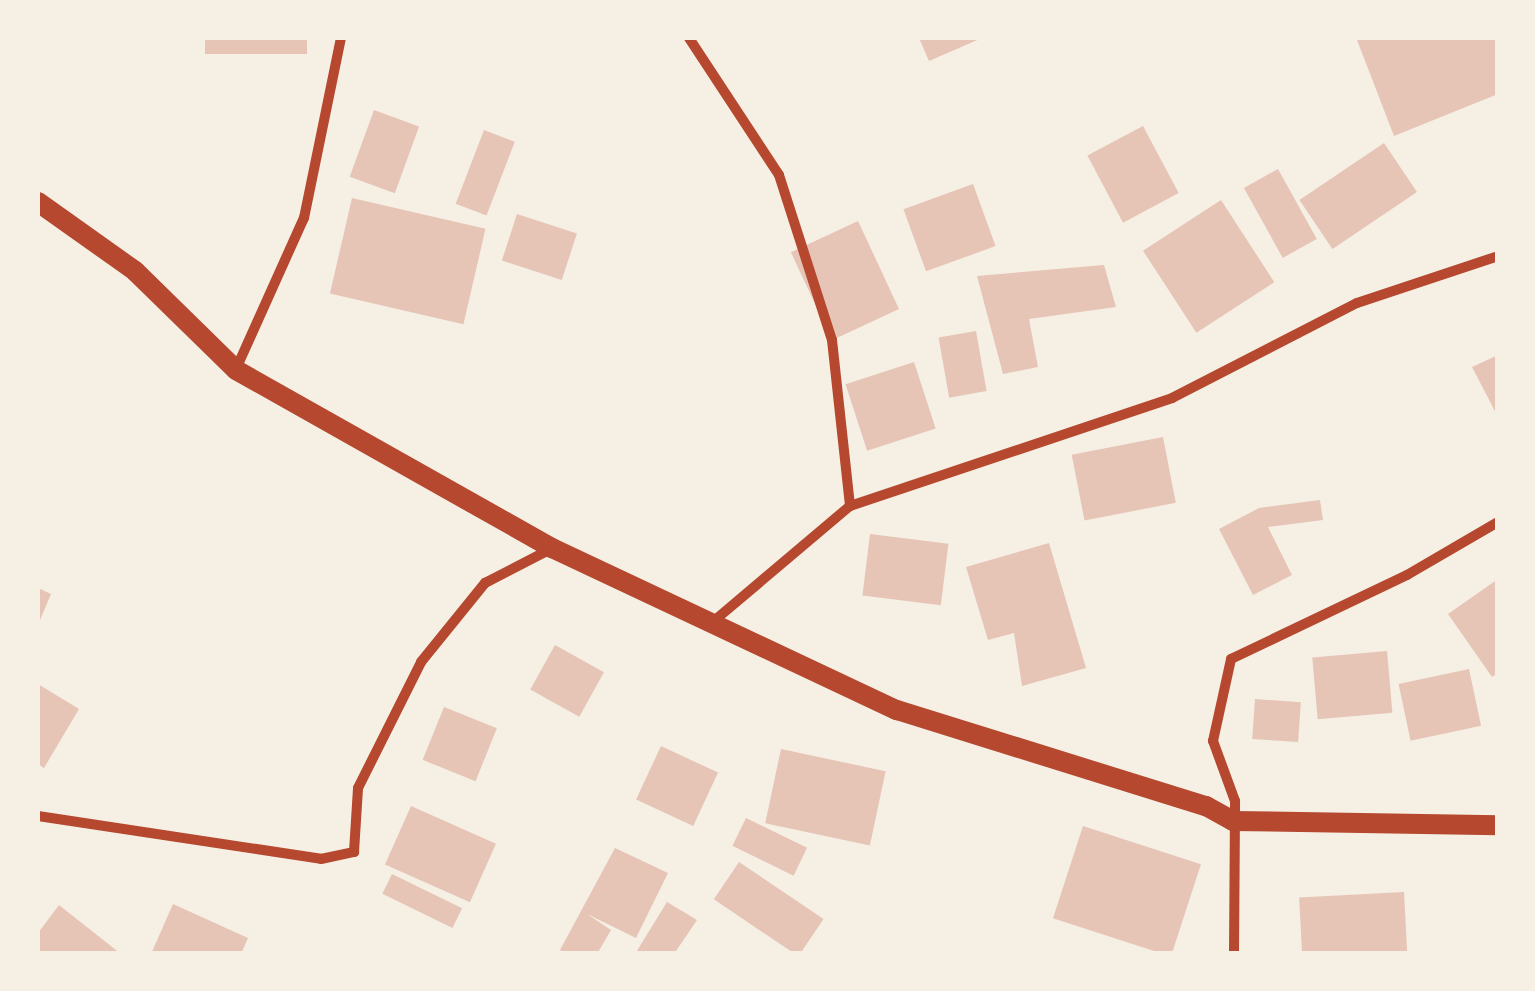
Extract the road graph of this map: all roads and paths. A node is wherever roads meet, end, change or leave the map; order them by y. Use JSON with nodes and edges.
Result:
{"nodes":[{"id":1,"x":342,"y":38,"type":"edge"},
{"id":2,"x":689,"y":38,"type":"edge"},
{"id":3,"x":38,"y":202,"type":"edge"},
{"id":4,"x":1498,"y":256,"type":"edge"},
{"id":5,"x":236,"y":370,"type":"junction"},
{"id":6,"x":850,"y":506,"type":"junction"},
{"id":7,"x":1498,"y":522,"type":"edge"},
{"id":8,"x":552,"y":548,"type":"junction"},
{"id":9,"x":715,"y":620,"type":"junction"},
{"id":10,"x":38,"y":816,"type":"edge"},
{"id":11,"x":1233,"y":821,"type":"junction"},
{"id":12,"x":1498,"y":825,"type":"edge"},
{"id":13,"x":1234,"y":954,"type":"edge"}],
"edges":[{"from":1,"to":5,"type":"street"},
{"from":2,"to":6,"type":"street"},
{"from":3,"to":5,"type":"main road"},
{"from":4,"to":6,"type":"street"},
{"from":5,"to":8,"type":"main road"},
{"from":6,"to":9,"type":"street"},
{"from":7,"to":11,"type":"street"},
{"from":8,"to":9,"type":"main road"},
{"from":8,"to":10,"type":"street"},
{"from":9,"to":11,"type":"main road"},
{"from":11,"to":12,"type":"main road"},
{"from":11,"to":13,"type":"street"}]}
